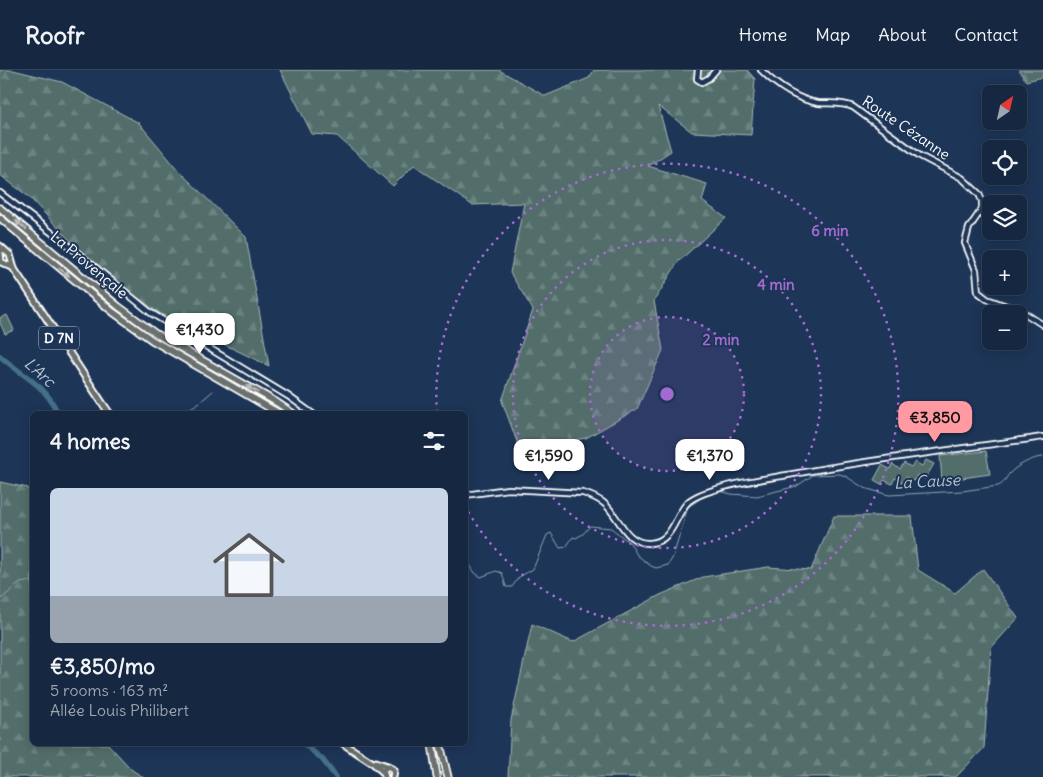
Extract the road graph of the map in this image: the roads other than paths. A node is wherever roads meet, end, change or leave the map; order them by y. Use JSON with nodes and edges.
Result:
{"nodes":[{"id":1,"x":698,"y":70,"type":"edge"},
{"id":2,"x":716,"y":70,"type":"edge"},
{"id":3,"x":761,"y":70,"type":"edge"},
{"id":4,"x":0,"y":193,"type":"edge"},
{"id":5,"x":0,"y":208,"type":"edge"},
{"id":6,"x":0,"y":218,"type":"edge"},
{"id":7,"x":0,"y":246,"type":"edge"},
{"id":8,"x":0,"y":252,"type":"edge"},
{"id":9,"x":7,"y":254,"type":"junction"},
{"id":10,"x":0,"y":257,"type":"edge"},
{"id":11,"x":11,"y":261,"type":"junction"},
{"id":12,"x":5,"y":265,"type":"junction"},
{"id":13,"x":14,"y":269,"type":"junction"},
{"id":14,"x":1043,"y":325,"type":"edge"},
{"id":15,"x":108,"y":411,"type":"edge"},
{"id":16,"x":275,"y":411,"type":"edge"},
{"id":17,"x":290,"y":411,"type":"edge"},
{"id":18,"x":309,"y":411,"type":"edge"},
{"id":19,"x":1043,"y":437,"type":"edge"},
{"id":20,"x":468,"y":495,"type":"edge"},
{"id":21,"x":347,"y":746,"type":"edge"},
{"id":22,"x":351,"y":746,"type":"edge"},
{"id":23,"x":432,"y":746,"type":"edge"},
{"id":24,"x":440,"y":746,"type":"edge"},
{"id":25,"x":387,"y":766,"type":"junction"},
{"id":26,"x":384,"y":774,"type":"edge"},
{"id":27,"x":396,"y":775,"type":"edge"},
{"id":28,"x":437,"y":777,"type":"edge"},
{"id":29,"x":448,"y":777,"type":"edge"}],
"edges":[{"from":1,"to":2,"type":"street"},
{"from":3,"to":14,"type":"street","name":"Route Cézanne"},
{"from":4,"to":18,"type":"street"},
{"from":17,"to":5,"type":"highway","name":"La Provençale","one_way":true},
{"from":6,"to":16,"type":"highway","name":"La Provençale","one_way":true},
{"from":7,"to":9,"type":"main road"},
{"from":8,"to":10,"type":"main road"},
{"from":9,"to":10,"type":"main road"},
{"from":9,"to":11,"type":"main road"},
{"from":10,"to":12,"type":"main road"},
{"from":11,"to":12,"type":"main road"},
{"from":11,"to":13,"type":"main road","number":"D 7N"},
{"from":12,"to":13,"type":"main road"},
{"from":13,"to":15,"type":"main road","number":"D 7N"},
{"from":19,"to":20,"type":"street"},
{"from":21,"to":26,"type":"main road"},
{"from":22,"to":25,"type":"main road"},
{"from":23,"to":28,"type":"highway"},
{"from":24,"to":29,"type":"highway"},
{"from":25,"to":26,"type":"main road"},
{"from":25,"to":27,"type":"main road"}]}
